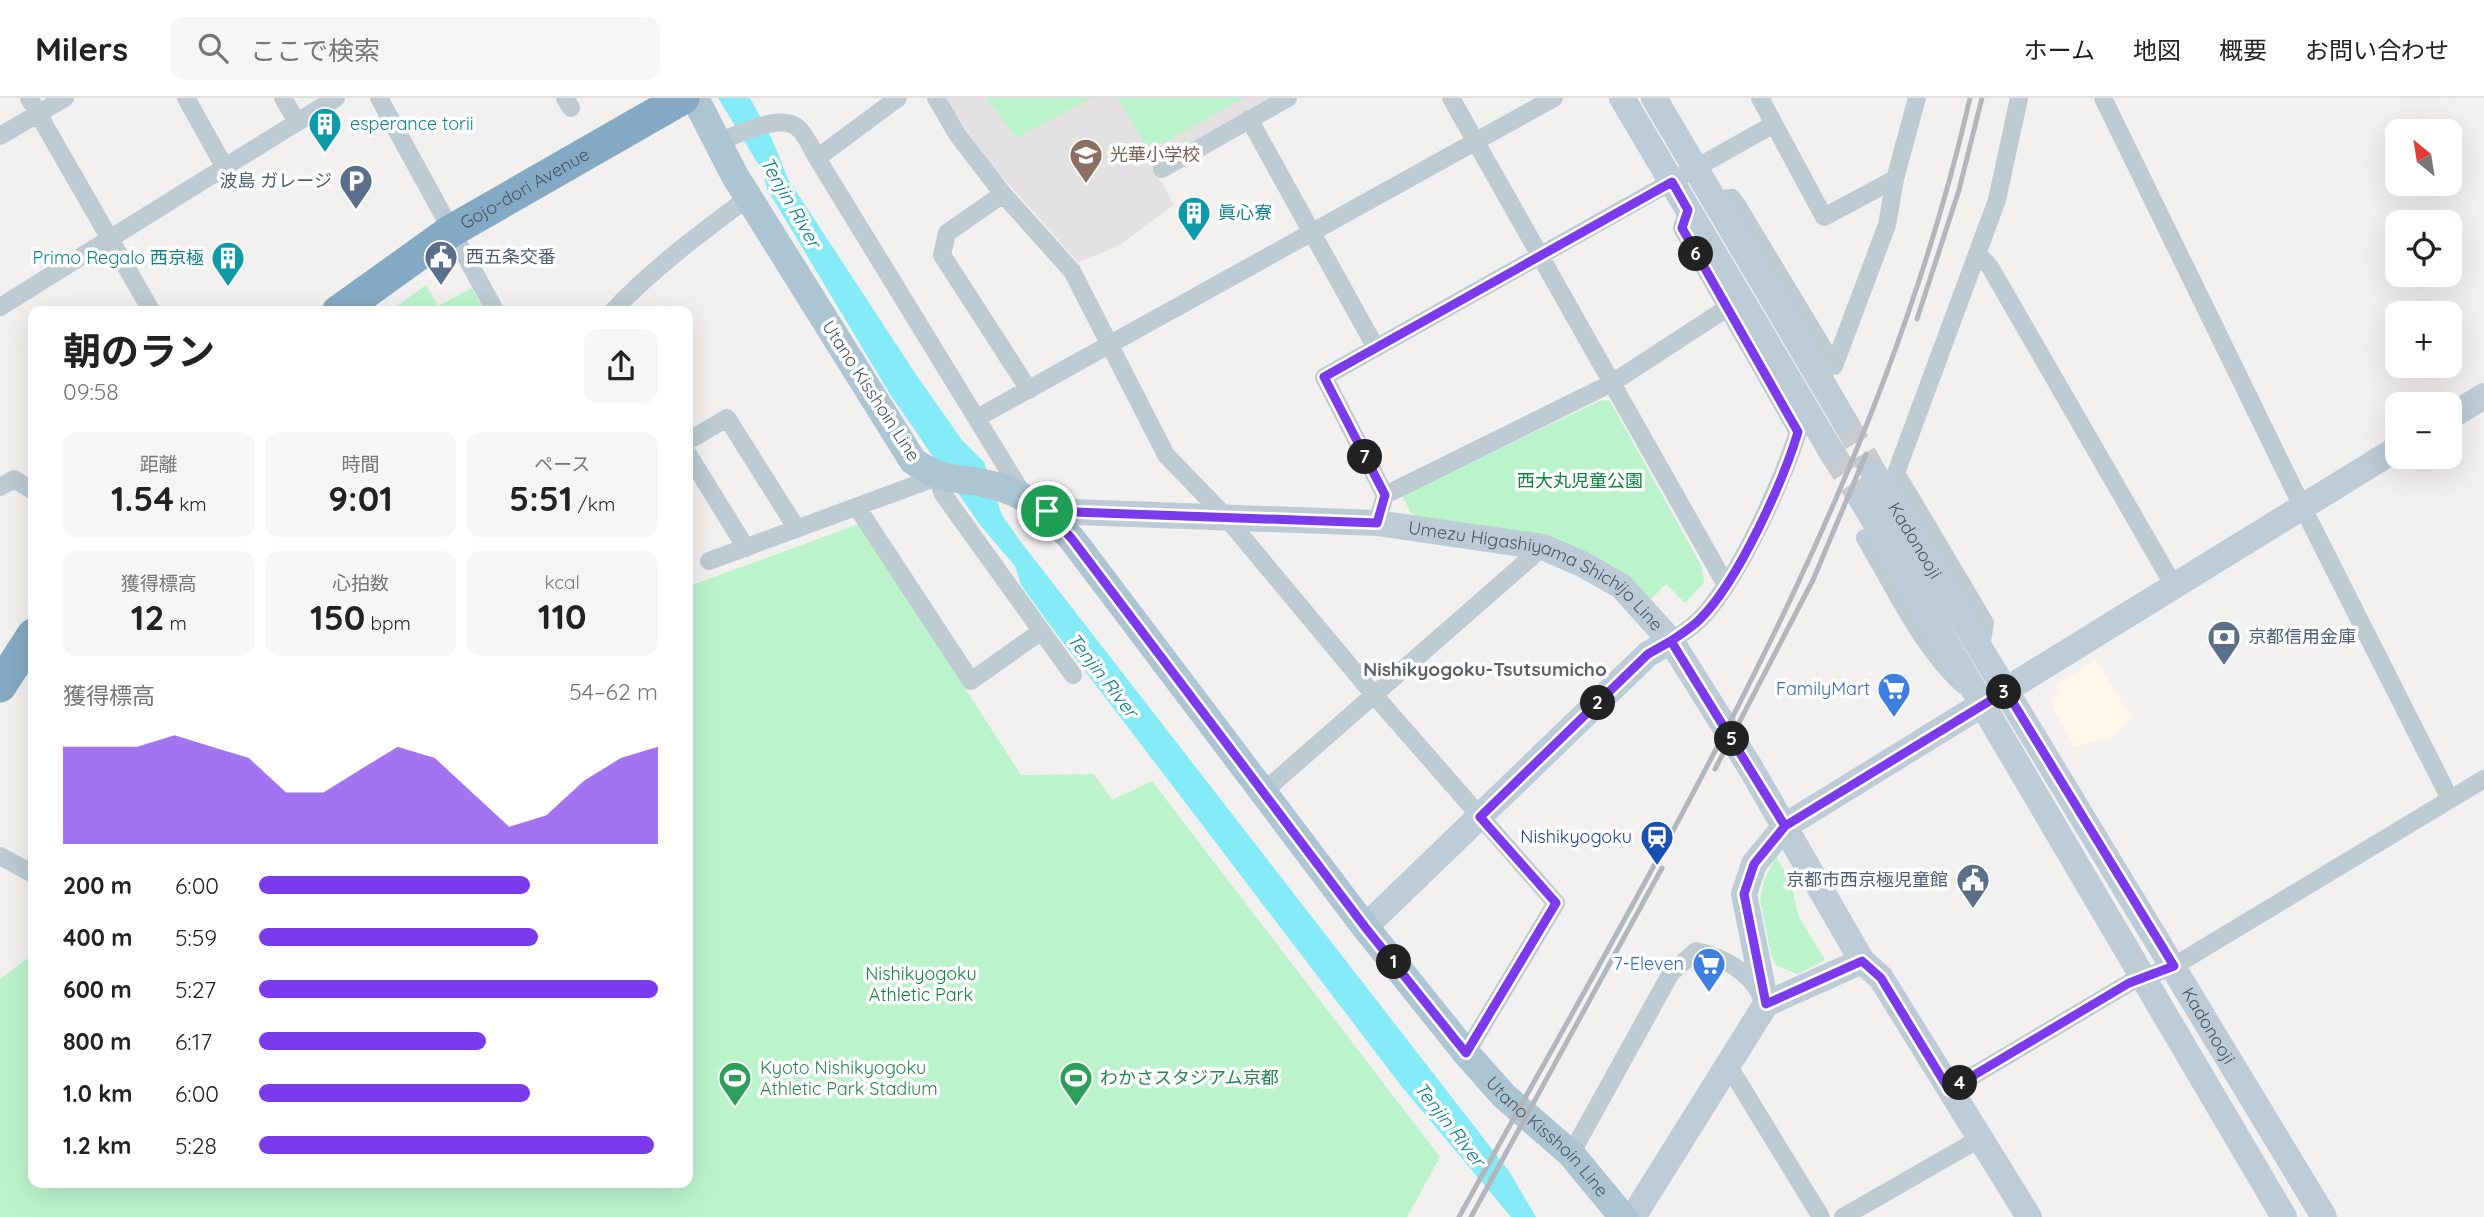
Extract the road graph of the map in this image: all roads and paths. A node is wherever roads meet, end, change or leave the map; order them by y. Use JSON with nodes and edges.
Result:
{"nodes":[{"id":1,"x":65,"y":98,"type":"edge"},
{"id":2,"x":186,"y":98,"type":"edge"},
{"id":3,"x":283,"y":98,"type":"edge"},
{"id":4,"x":337,"y":98,"type":"edge"},
{"id":5,"x":379,"y":98,"type":"edge"},
{"id":6,"x":683,"y":98,"type":"edge"},
{"id":7,"x":695,"y":98,"type":"edge"},
{"id":8,"x":898,"y":98,"type":"edge"},
{"id":9,"x":936,"y":98,"type":"edge"},
{"id":10,"x":1287,"y":98,"type":"edge"},
{"id":11,"x":1451,"y":98,"type":"edge"},
{"id":12,"x":1554,"y":98,"type":"edge"},
{"id":13,"x":1622,"y":98,"type":"edge"},
{"id":14,"x":1654,"y":98,"type":"edge"},
{"id":15,"x":1760,"y":98,"type":"edge"},
{"id":16,"x":1917,"y":98,"type":"edge"},
{"id":17,"x":2019,"y":98,"type":"edge"},
{"id":18,"x":2103,"y":98,"type":"edge"},
{"id":19,"x":33,"y":106,"type":"edge"},
{"id":20,"x":1249,"y":120,"type":"junction"},
{"id":21,"x":297,"y":122,"type":"junction"},
{"id":22,"x":1774,"y":124,"type":"junction"},
{"id":23,"x":0,"y":136,"type":"edge"},
{"id":24,"x":724,"y":139,"type":"junction"},
{"id":25,"x":1476,"y":141,"type":"junction"},
{"id":26,"x":817,"y":158,"type":"junction"},
{"id":27,"x":224,"y":166,"type":"junction"},
{"id":28,"x":1696,"y":168,"type":"junction"},
{"id":29,"x":1162,"y":169,"type":"dead end"},
{"id":30,"x":1895,"y":180,"type":"junction"},
{"id":31,"x":1672,"y":182,"type":"junction"},
{"id":32,"x":1003,"y":194,"type":"junction"},
{"id":33,"x":749,"y":197,"type":"junction"},
{"id":34,"x":1715,"y":200,"type":"junction"},
{"id":35,"x":1688,"y":210,"type":"junction"},
{"id":36,"x":1312,"y":233,"type":"junction"},
{"id":37,"x":110,"y":238,"type":"junction"},
{"id":38,"x":457,"y":243,"type":"junction"},
{"id":39,"x":1979,"y":255,"type":"junction"},
{"id":40,"x":1540,"y":256,"type":"junction"},
{"id":41,"x":149,"y":306,"type":"edge"},
{"id":42,"x":348,"y":306,"type":"edge"},
{"id":43,"x":493,"y":306,"type":"edge"},
{"id":44,"x":618,"y":306,"type":"edge"},
{"id":45,"x":0,"y":307,"type":"edge"},
{"id":46,"x":1727,"y":308,"type":"junction"},
{"id":47,"x":1108,"y":346,"type":"junction"},
{"id":48,"x":1376,"y":348,"type":"junction"},
{"id":49,"x":1612,"y":383,"type":"junction"},
{"id":50,"x":1028,"y":390,"type":"junction"},
{"id":51,"x":2484,"y":396,"type":"edge"},
{"id":52,"x":2462,"y":410,"type":"edge"},
{"id":53,"x":977,"y":418,"type":"junction"},
{"id":54,"x":1844,"y":420,"type":"tunnel mouth"},
{"id":55,"x":693,"y":438,"type":"edge"},
{"id":56,"x":1831,"y":451,"type":"tunnel mouth"},
{"id":57,"x":2385,"y":456,"type":"edge"},
{"id":58,"x":693,"y":462,"type":"edge"},
{"id":59,"x":1874,"y":473,"type":"tunnel mouth"},
{"id":60,"x":937,"y":477,"type":"junction"},
{"id":61,"x":0,"y":487,"type":"edge"},
{"id":62,"x":28,"y":488,"type":"edge"},
{"id":63,"x":1385,"y":495,"type":"junction"},
{"id":64,"x":1862,"y":500,"type":"tunnel mouth"},
{"id":65,"x":1035,"y":503,"type":"junction"},
{"id":66,"x":2302,"y":506,"type":"junction"},
{"id":67,"x":857,"y":507,"type":"junction"},
{"id":68,"x":1224,"y":515,"type":"junction"},
{"id":69,"x":1377,"y":523,"type":"junction"},
{"id":70,"x":796,"y":529,"type":"junction"},
{"id":71,"x":1865,"y":538,"type":"dead end"},
{"id":72,"x":1543,"y":547,"type":"junction"},
{"id":73,"x":746,"y":548,"type":"junction"},
{"id":74,"x":709,"y":561,"type":"dead end"},
{"id":75,"x":1726,"y":585,"type":"junction"},
{"id":76,"x":2174,"y":586,"type":"junction"},
{"id":77,"x":1040,"y":632,"type":"junction"},
{"id":78,"x":1671,"y":641,"type":"junction"},
{"id":79,"x":28,"y":643,"type":"edge"},
{"id":80,"x":1981,"y":647,"type":"junction"},
{"id":81,"x":1073,"y":675,"type":"dead end"},
{"id":82,"x":0,"y":686,"type":"edge"},
{"id":83,"x":2006,"y":691,"type":"junction"},
{"id":84,"x":1374,"y":695,"type":"junction"},
{"id":85,"x":1983,"y":704,"type":"junction"},
{"id":86,"x":2484,"y":779,"type":"edge"},
{"id":87,"x":1263,"y":792,"type":"junction"},
{"id":88,"x":2450,"y":799,"type":"junction"},
{"id":89,"x":1480,"y":817,"type":"junction"},
{"id":90,"x":1785,"y":826,"type":"junction"},
{"id":91,"x":0,"y":856,"type":"edge"},
{"id":92,"x":28,"y":871,"type":"edge"},
{"id":93,"x":1365,"y":927,"type":"junction"},
{"id":94,"x":1862,"y":961,"type":"junction"},
{"id":95,"x":2174,"y":966,"type":"junction"},
{"id":96,"x":2142,"y":978,"type":"junction"},
{"id":97,"x":1766,"y":1004,"type":"junction"},
{"id":98,"x":1466,"y":1053,"type":"junction"},
{"id":99,"x":1728,"y":1065,"type":"junction"},
{"id":100,"x":1949,"y":1090,"type":"junction"},
{"id":101,"x":1979,"y":1139,"type":"junction"},
{"id":102,"x":1571,"y":1154,"type":"junction"},
{"id":103,"x":1623,"y":1217,"type":"edge"},
{"id":104,"x":1633,"y":1217,"type":"edge"},
{"id":105,"x":1821,"y":1217,"type":"edge"},
{"id":106,"x":1843,"y":1217,"type":"edge"},
{"id":107,"x":2029,"y":1217,"type":"edge"},
{"id":108,"x":2284,"y":1217,"type":"edge"},
{"id":109,"x":2325,"y":1217,"type":"edge"}],
"edges":[{"from":1,"to":19,"type":"street"},
{"from":2,"to":27,"type":"street"},
{"from":3,"to":21,"type":"street"},
{"from":4,"to":21,"type":"street"},
{"from":5,"to":38,"type":"street"},
{"from":6,"to":38,"type":"highway","name":"Gojo-dori Avenue"},
{"from":7,"to":24,"type":"main road","name":"Utano Kisshoin Line"},
{"from":8,"to":26,"type":"street"},
{"from":9,"to":32,"type":"street"},
{"from":10,"to":20,"type":"street"},
{"from":11,"to":25,"type":"street"},
{"from":12,"to":25,"type":"street"},
{"from":13,"to":31,"type":"street"},
{"from":14,"to":28,"type":"street"},
{"from":15,"to":22,"type":"street"},
{"from":16,"to":30,"type":"street"},
{"from":17,"to":39,"type":"street"},
{"from":18,"to":66,"type":"street"},
{"from":19,"to":23,"type":"street"},
{"from":19,"to":37,"type":"street"},
{"from":20,"to":29,"type":"street"},
{"from":20,"to":36,"type":"street"},
{"from":21,"to":27,"type":"street"},
{"from":22,"to":28,"type":"street"},
{"from":22,"to":30,"type":"street"},
{"from":24,"to":26,"type":"street"},
{"from":24,"to":33,"type":"main road","name":"Utano Kisshoin Line"},
{"from":25,"to":36,"type":"street"},
{"from":25,"to":40,"type":"street"},
{"from":26,"to":53,"type":"street"},
{"from":27,"to":37,"type":"street"},
{"from":28,"to":31,"type":"street"},
{"from":28,"to":34,"type":"street"},
{"from":30,"to":34,"type":"street"},
{"from":31,"to":35,"type":"street"},
{"from":31,"to":40,"type":"street"},
{"from":32,"to":47,"type":"street"},
{"from":32,"to":50,"type":"street"},
{"from":33,"to":44,"type":"street"},
{"from":33,"to":60,"type":"main road","name":"Utano Kisshoin Line"},
{"from":34,"to":54,"type":"street"},
{"from":35,"to":46,"type":"street"},
{"from":35,"to":56,"type":"street"},
{"from":36,"to":47,"type":"street"},
{"from":36,"to":48,"type":"street"},
{"from":37,"to":41,"type":"street"},
{"from":37,"to":45,"type":"street"},
{"from":38,"to":42,"type":"highway","name":"Gojo-dori Avenue"},
{"from":38,"to":43,"type":"street"},
{"from":39,"to":76,"type":"street"},
{"from":39,"to":80,"type":"street"},
{"from":40,"to":48,"type":"street"},
{"from":40,"to":49,"type":"street"},
{"from":46,"to":49,"type":"street"},
{"from":46,"to":75,"type":"street"},
{"from":47,"to":50,"type":"street"},
{"from":47,"to":68,"type":"street"},
{"from":48,"to":63,"type":"street"},
{"from":49,"to":63,"type":"street"},
{"from":49,"to":75,"type":"street"},
{"from":50,"to":53,"type":"street"},
{"from":51,"to":52,"type":"street"},
{"from":53,"to":65,"type":"street"},
{"from":55,"to":70,"type":"street"},
{"from":57,"to":66,"type":"street"},
{"from":58,"to":73,"type":"street"},
{"from":59,"to":80,"type":"street","name":"Kadonooji"},
{"from":60,"to":65,"type":"main road"},
{"from":60,"to":67,"type":"street"},
{"from":60,"to":77,"type":"street"},
{"from":61,"to":62,"type":"street"},
{"from":63,"to":69,"type":"street"},
{"from":64,"to":85,"type":"street","name":"Kadonooji"},
{"from":65,"to":68,"type":"street","name":"Umezu Higashiyama Shichijo Line"},
{"from":65,"to":87,"type":"main road","name":"Utano Kisshoin Line"},
{"from":66,"to":76,"type":"street"},
{"from":66,"to":88,"type":"street"},
{"from":67,"to":70,"type":"street"},
{"from":67,"to":77,"type":"street"},
{"from":68,"to":69,"type":"street","name":"Umezu Higashiyama Shichijo Line"},
{"from":68,"to":84,"type":"street"},
{"from":69,"to":72,"type":"street","name":"Umezu Higashiyama Shichijo Line"},
{"from":70,"to":73,"type":"street"},
{"from":71,"to":85,"type":"street"},
{"from":72,"to":78,"type":"street","name":"Umezu Higashiyama Shichijo Line"},
{"from":72,"to":84,"type":"street"},
{"from":73,"to":74,"type":"street"},
{"from":75,"to":78,"type":"street"},
{"from":76,"to":83,"type":"street"},
{"from":77,"to":81,"type":"street"},
{"from":78,"to":89,"type":"street"},
{"from":78,"to":90,"type":"street","name":"Umezu Higashiyama Shichijo Line"},
{"from":79,"to":82,"type":"highway"},
{"from":80,"to":83,"type":"street","name":"Kadonooji"},
{"from":83,"to":85,"type":"street"},
{"from":83,"to":95,"type":"street","name":"Kadonooji"},
{"from":84,"to":87,"type":"street"},
{"from":84,"to":89,"type":"street"},
{"from":85,"to":90,"type":"street"},
{"from":85,"to":96,"type":"street","name":"Kadonooji"},
{"from":86,"to":88,"type":"street"},
{"from":87,"to":93,"type":"main road","name":"Utano Kisshoin Line"},
{"from":88,"to":95,"type":"street"},
{"from":89,"to":93,"type":"street"},
{"from":89,"to":98,"type":"street"},
{"from":90,"to":94,"type":"street","name":"Umezu Higashiyama Shichijo Line"},
{"from":90,"to":97,"type":"street"},
{"from":91,"to":92,"type":"street"},
{"from":93,"to":98,"type":"main road","name":"Utano Kisshoin Line"},
{"from":94,"to":97,"type":"street"},
{"from":94,"to":100,"type":"street","name":"Umezu Higashiyama Shichijo Line"},
{"from":95,"to":96,"type":"street"},
{"from":95,"to":109,"type":"street","name":"Kadonooji"},
{"from":96,"to":100,"type":"street"},
{"from":96,"to":108,"type":"street","name":"Kadonooji"},
{"from":97,"to":99,"type":"street"},
{"from":97,"to":102,"type":"street"},
{"from":98,"to":102,"type":"main road","name":"Utano Kisshoin Line"},
{"from":99,"to":104,"type":"street"},
{"from":99,"to":105,"type":"street"},
{"from":100,"to":101,"type":"street","name":"Umezu Higashiyama Shichijo Line"},
{"from":101,"to":106,"type":"street"},
{"from":101,"to":107,"type":"street","name":"Umezu Higashiyama Shichijo Line"},
{"from":102,"to":103,"type":"main road","name":"Utano Kisshoin Line"}]}
